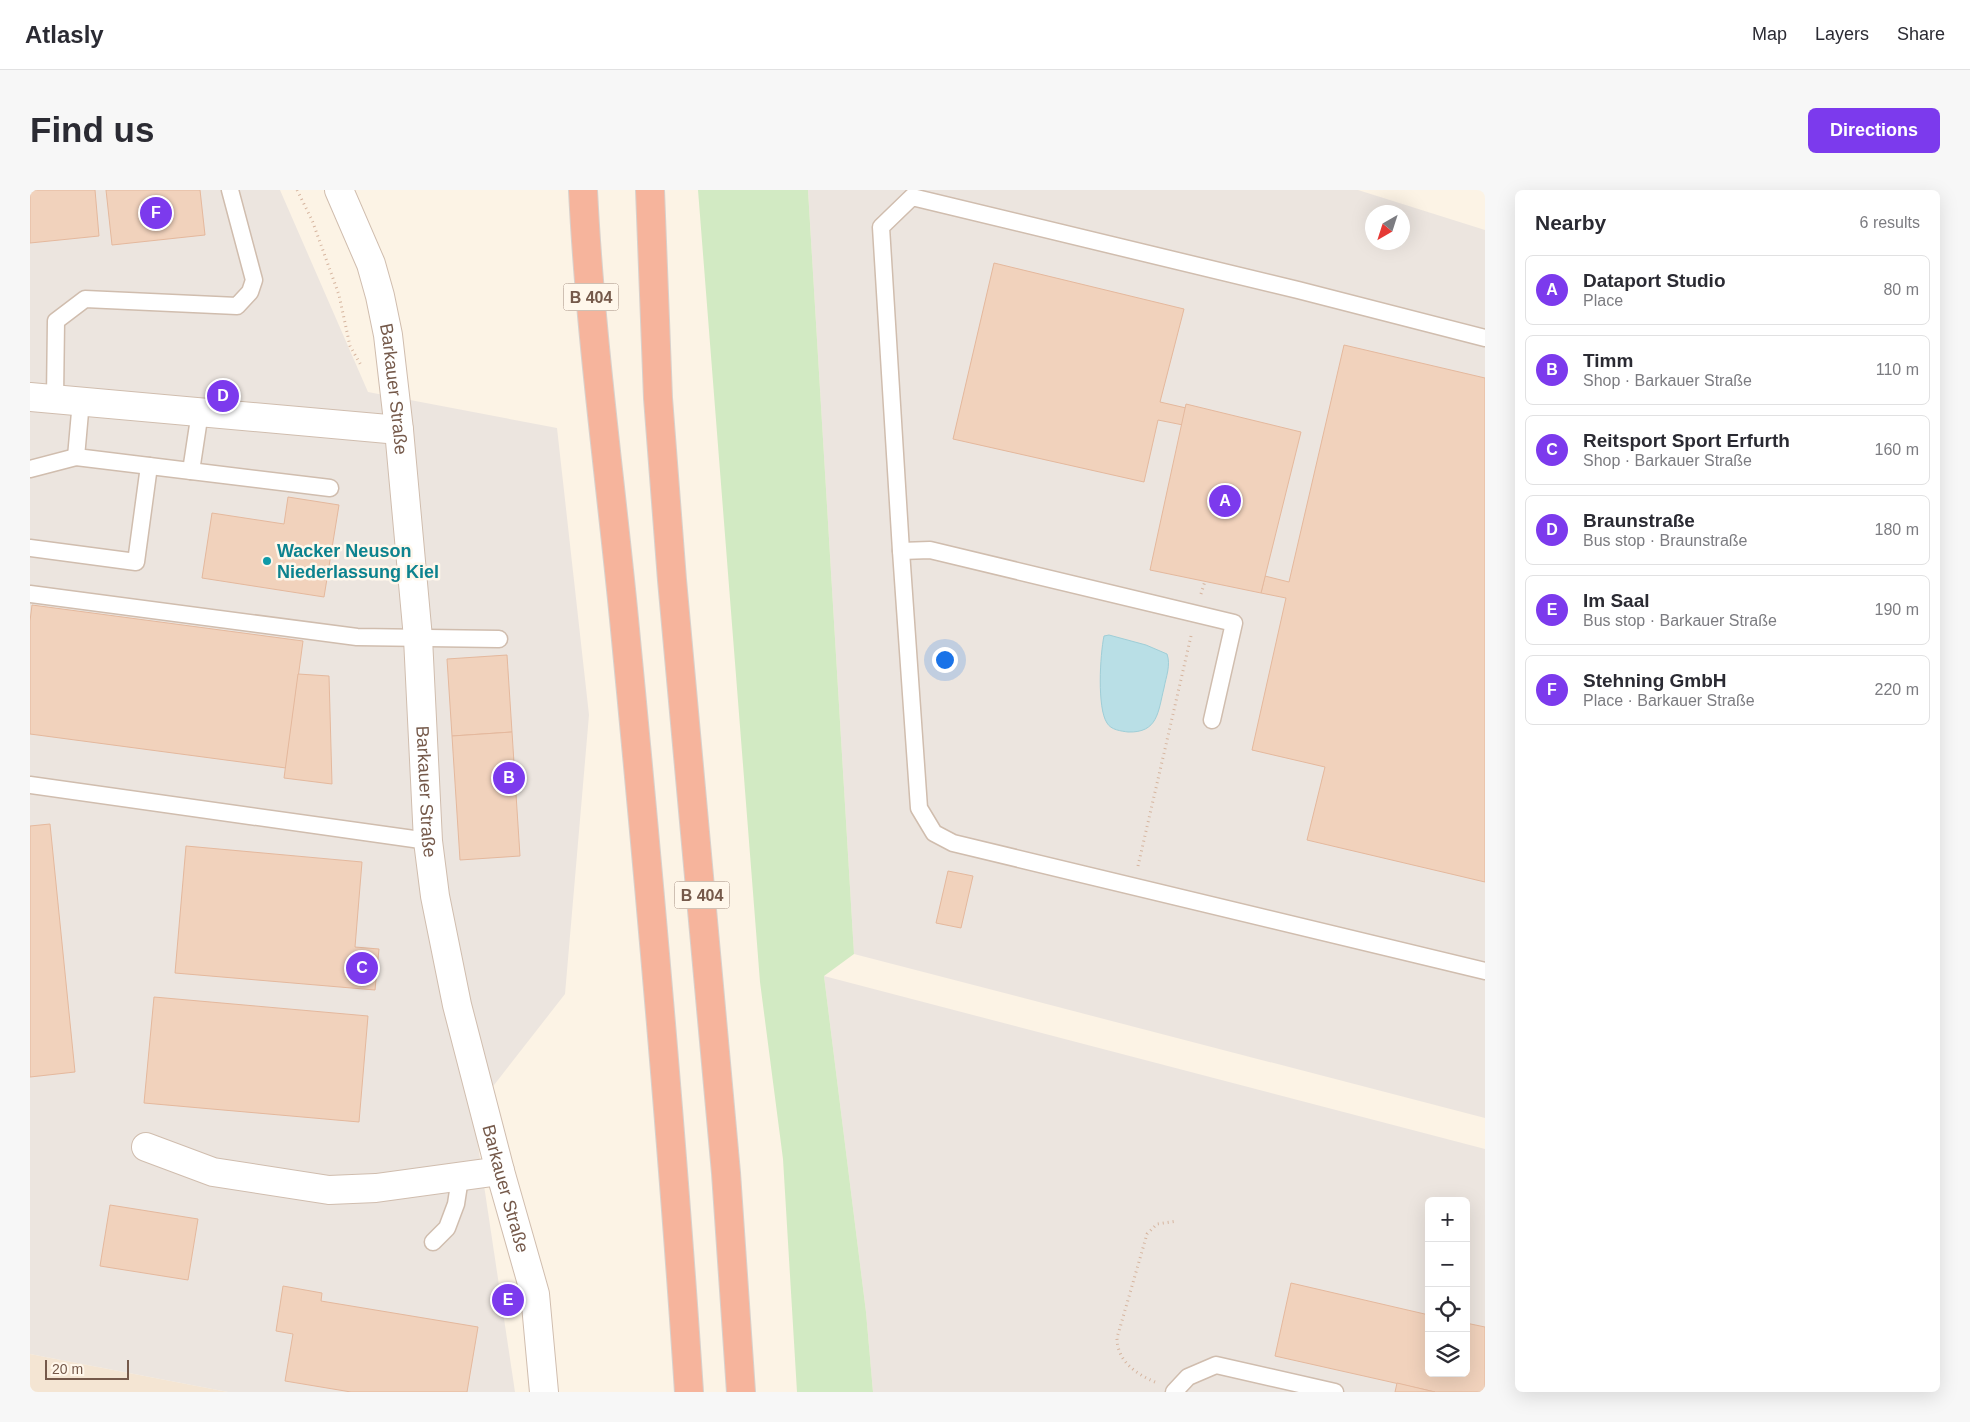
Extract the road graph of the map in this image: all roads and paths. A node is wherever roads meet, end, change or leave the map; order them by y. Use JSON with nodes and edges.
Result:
{"nodes":[{"id":1,"x":230,"y":190,"type":"edge"},
{"id":2,"x":297,"y":190,"type":"edge"},
{"id":3,"x":339,"y":190,"type":"edge"},
{"id":4,"x":583,"y":190,"type":"edge"},
{"id":5,"x":650,"y":190,"type":"edge"},
{"id":6,"x":1485,"y":338,"type":"edge"},
{"id":7,"x":364,"y":371,"type":"dead end"},
{"id":8,"x":55,"y":398,"type":"edge"},
{"id":9,"x":200,"y":412,"type":"junction"},
{"id":10,"x":399,"y":430,"type":"junction"},
{"id":11,"x":76,"y":457,"type":"junction"},
{"id":12,"x":149,"y":466,"type":"junction"},
{"id":13,"x":30,"y":469,"type":"edge"},
{"id":14,"x":191,"y":471,"type":"junction"},
{"id":15,"x":330,"y":488,"type":"dead end"},
{"id":16,"x":30,"y":548,"type":"edge"},
{"id":17,"x":901,"y":551,"type":"junction"},
{"id":18,"x":1204,"y":581,"type":"dead end"},
{"id":19,"x":30,"y":594,"type":"edge"},
{"id":20,"x":1197,"y":614,"type":"junction"},
{"id":21,"x":418,"y":638,"type":"junction"},
{"id":22,"x":500,"y":639,"type":"dead end"},
{"id":23,"x":1212,"y":720,"type":"dead end"},
{"id":24,"x":30,"y":785,"type":"edge"},
{"id":25,"x":428,"y":841,"type":"junction"},
{"id":26,"x":1132,"y":886,"type":"junction"},
{"id":27,"x":1485,"y":971,"type":"edge"},
{"id":28,"x":146,"y":1147,"type":"dead end"},
{"id":29,"x":500,"y":1171,"type":"junction"},
{"id":30,"x":460,"y":1178,"type":"junction"},
{"id":31,"x":1176,"y":1221,"type":"dead end"},
{"id":32,"x":433,"y":1242,"type":"dead end"},
{"id":33,"x":1174,"y":1391,"type":"edge"},
{"id":34,"x":544,"y":1392,"type":"edge"},
{"id":35,"x":689,"y":1392,"type":"edge"},
{"id":36,"x":741,"y":1392,"type":"edge"},
{"id":37,"x":1335,"y":1392,"type":"edge"}],
"edges":[{"from":1,"to":8,"type":"lane"},
{"from":2,"to":7,"type":"path"},
{"from":3,"to":10,"type":"street","name":"Barkauer Straße"},
{"from":4,"to":35,"type":"highway","number":"B 404"},
{"from":5,"to":36,"type":"highway","number":"B 404"},
{"from":6,"to":17,"type":"lane"},
{"from":8,"to":9,"type":"street"},
{"from":8,"to":11,"type":"lane"},
{"from":9,"to":10,"type":"street"},
{"from":9,"to":14,"type":"lane"},
{"from":10,"to":21,"type":"street","name":"Barkauer Straße"},
{"from":11,"to":12,"type":"lane"},
{"from":11,"to":13,"type":"lane"},
{"from":12,"to":14,"type":"lane"},
{"from":12,"to":16,"type":"lane"},
{"from":14,"to":15,"type":"lane"},
{"from":17,"to":20,"type":"lane"},
{"from":17,"to":26,"type":"lane"},
{"from":18,"to":20,"type":"path"},
{"from":19,"to":21,"type":"lane"},
{"from":20,"to":23,"type":"lane"},
{"from":20,"to":26,"type":"path"},
{"from":21,"to":22,"type":"lane"},
{"from":21,"to":25,"type":"street","name":"Barkauer Straße"},
{"from":24,"to":25,"type":"lane"},
{"from":25,"to":29,"type":"street","name":"Barkauer Straße"},
{"from":26,"to":27,"type":"lane"},
{"from":28,"to":30,"type":"street"},
{"from":29,"to":30,"type":"street"},
{"from":29,"to":34,"type":"street","name":"Barkauer Straße"},
{"from":30,"to":32,"type":"lane"},
{"from":31,"to":33,"type":"path"},
{"from":33,"to":37,"type":"lane"}]}
